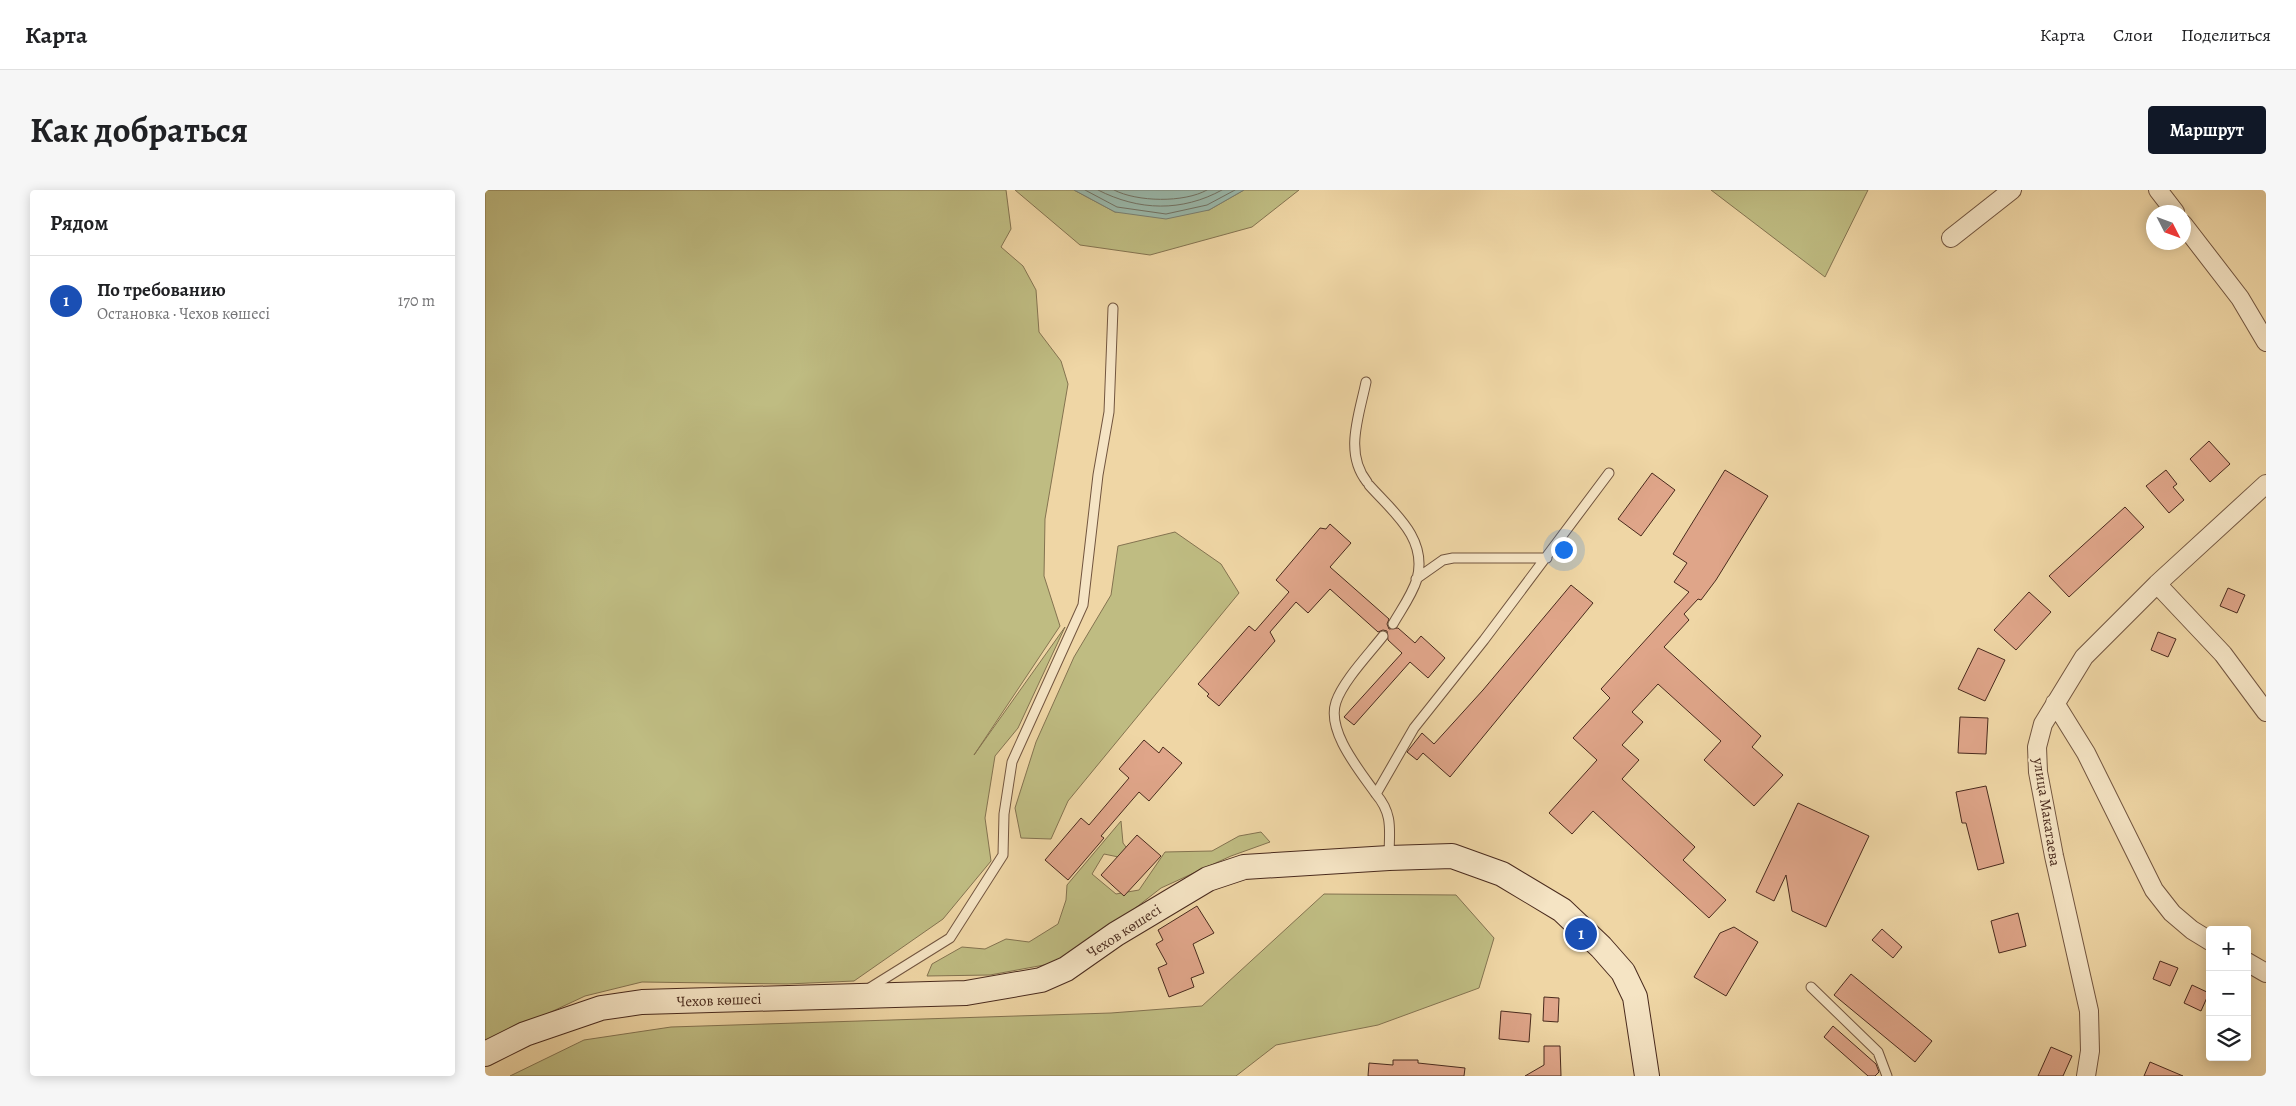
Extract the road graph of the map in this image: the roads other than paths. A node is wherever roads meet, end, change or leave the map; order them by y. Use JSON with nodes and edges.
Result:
{"nodes":[{"id":1,"x":2012,"y":190,"type":"edge"},
{"id":2,"x":2159,"y":190,"type":"edge"},
{"id":3,"x":2170,"y":205,"type":"edge"},
{"id":4,"x":2191,"y":234,"type":"edge"},
{"id":5,"x":1951,"y":238,"type":"dead end"},
{"id":6,"x":1113,"y":308,"type":"dead end"},
{"id":7,"x":2266,"y":342,"type":"edge"},
{"id":8,"x":1366,"y":382,"type":"dead end"},
{"id":9,"x":1609,"y":474,"type":"dead end"},
{"id":10,"x":2266,"y":484,"type":"edge"},
{"id":11,"x":1547,"y":558,"type":"junction"},
{"id":12,"x":1417,"y":579,"type":"junction"},
{"id":13,"x":2157,"y":584,"type":"junction"},
{"id":14,"x":1393,"y":624,"type":"dead end"},
{"id":15,"x":1383,"y":636,"type":"dead end"},
{"id":16,"x":2055,"y":703,"type":"junction"},
{"id":17,"x":2266,"y":712,"type":"edge"},
{"id":18,"x":1376,"y":794,"type":"junction"},
{"id":19,"x":1389,"y":858,"type":"junction"},
{"id":20,"x":2206,"y":938,"type":"edge"},
{"id":21,"x":2251,"y":964,"type":"edge"},
{"id":22,"x":2266,"y":973,"type":"edge"},
{"id":23,"x":1811,"y":987,"type":"dead end"},
{"id":24,"x":858,"y":996,"type":"junction"},
{"id":25,"x":485,"y":1054,"type":"edge"},
{"id":26,"x":1647,"y":1076,"type":"edge"},
{"id":27,"x":1887,"y":1076,"type":"edge"},
{"id":28,"x":2086,"y":1076,"type":"edge"}],
"edges":[{"from":1,"to":5,"type":"street"},
{"from":2,"to":3,"type":"street"},
{"from":4,"to":7,"type":"street"},
{"from":6,"to":24,"type":"lane"},
{"from":8,"to":12,"type":"lane"},
{"from":9,"to":11,"type":"lane"},
{"from":10,"to":13,"type":"street","name":"улица Макатаева"},
{"from":11,"to":12,"type":"lane"},
{"from":11,"to":18,"type":"lane"},
{"from":12,"to":14,"type":"lane"},
{"from":13,"to":16,"type":"street","name":"улица Макатаева"},
{"from":13,"to":17,"type":"street"},
{"from":15,"to":18,"type":"lane"},
{"from":16,"to":20,"type":"street"},
{"from":16,"to":28,"type":"street","name":"улица Макатаева"},
{"from":18,"to":19,"type":"lane"},
{"from":19,"to":24,"type":"main road","name":"Чехов көшесі"},
{"from":19,"to":26,"type":"main road","name":"Чехов көшесі"},
{"from":21,"to":22,"type":"street"},
{"from":23,"to":27,"type":"lane"},
{"from":24,"to":25,"type":"main road","name":"Чехов көшесі"}]}
